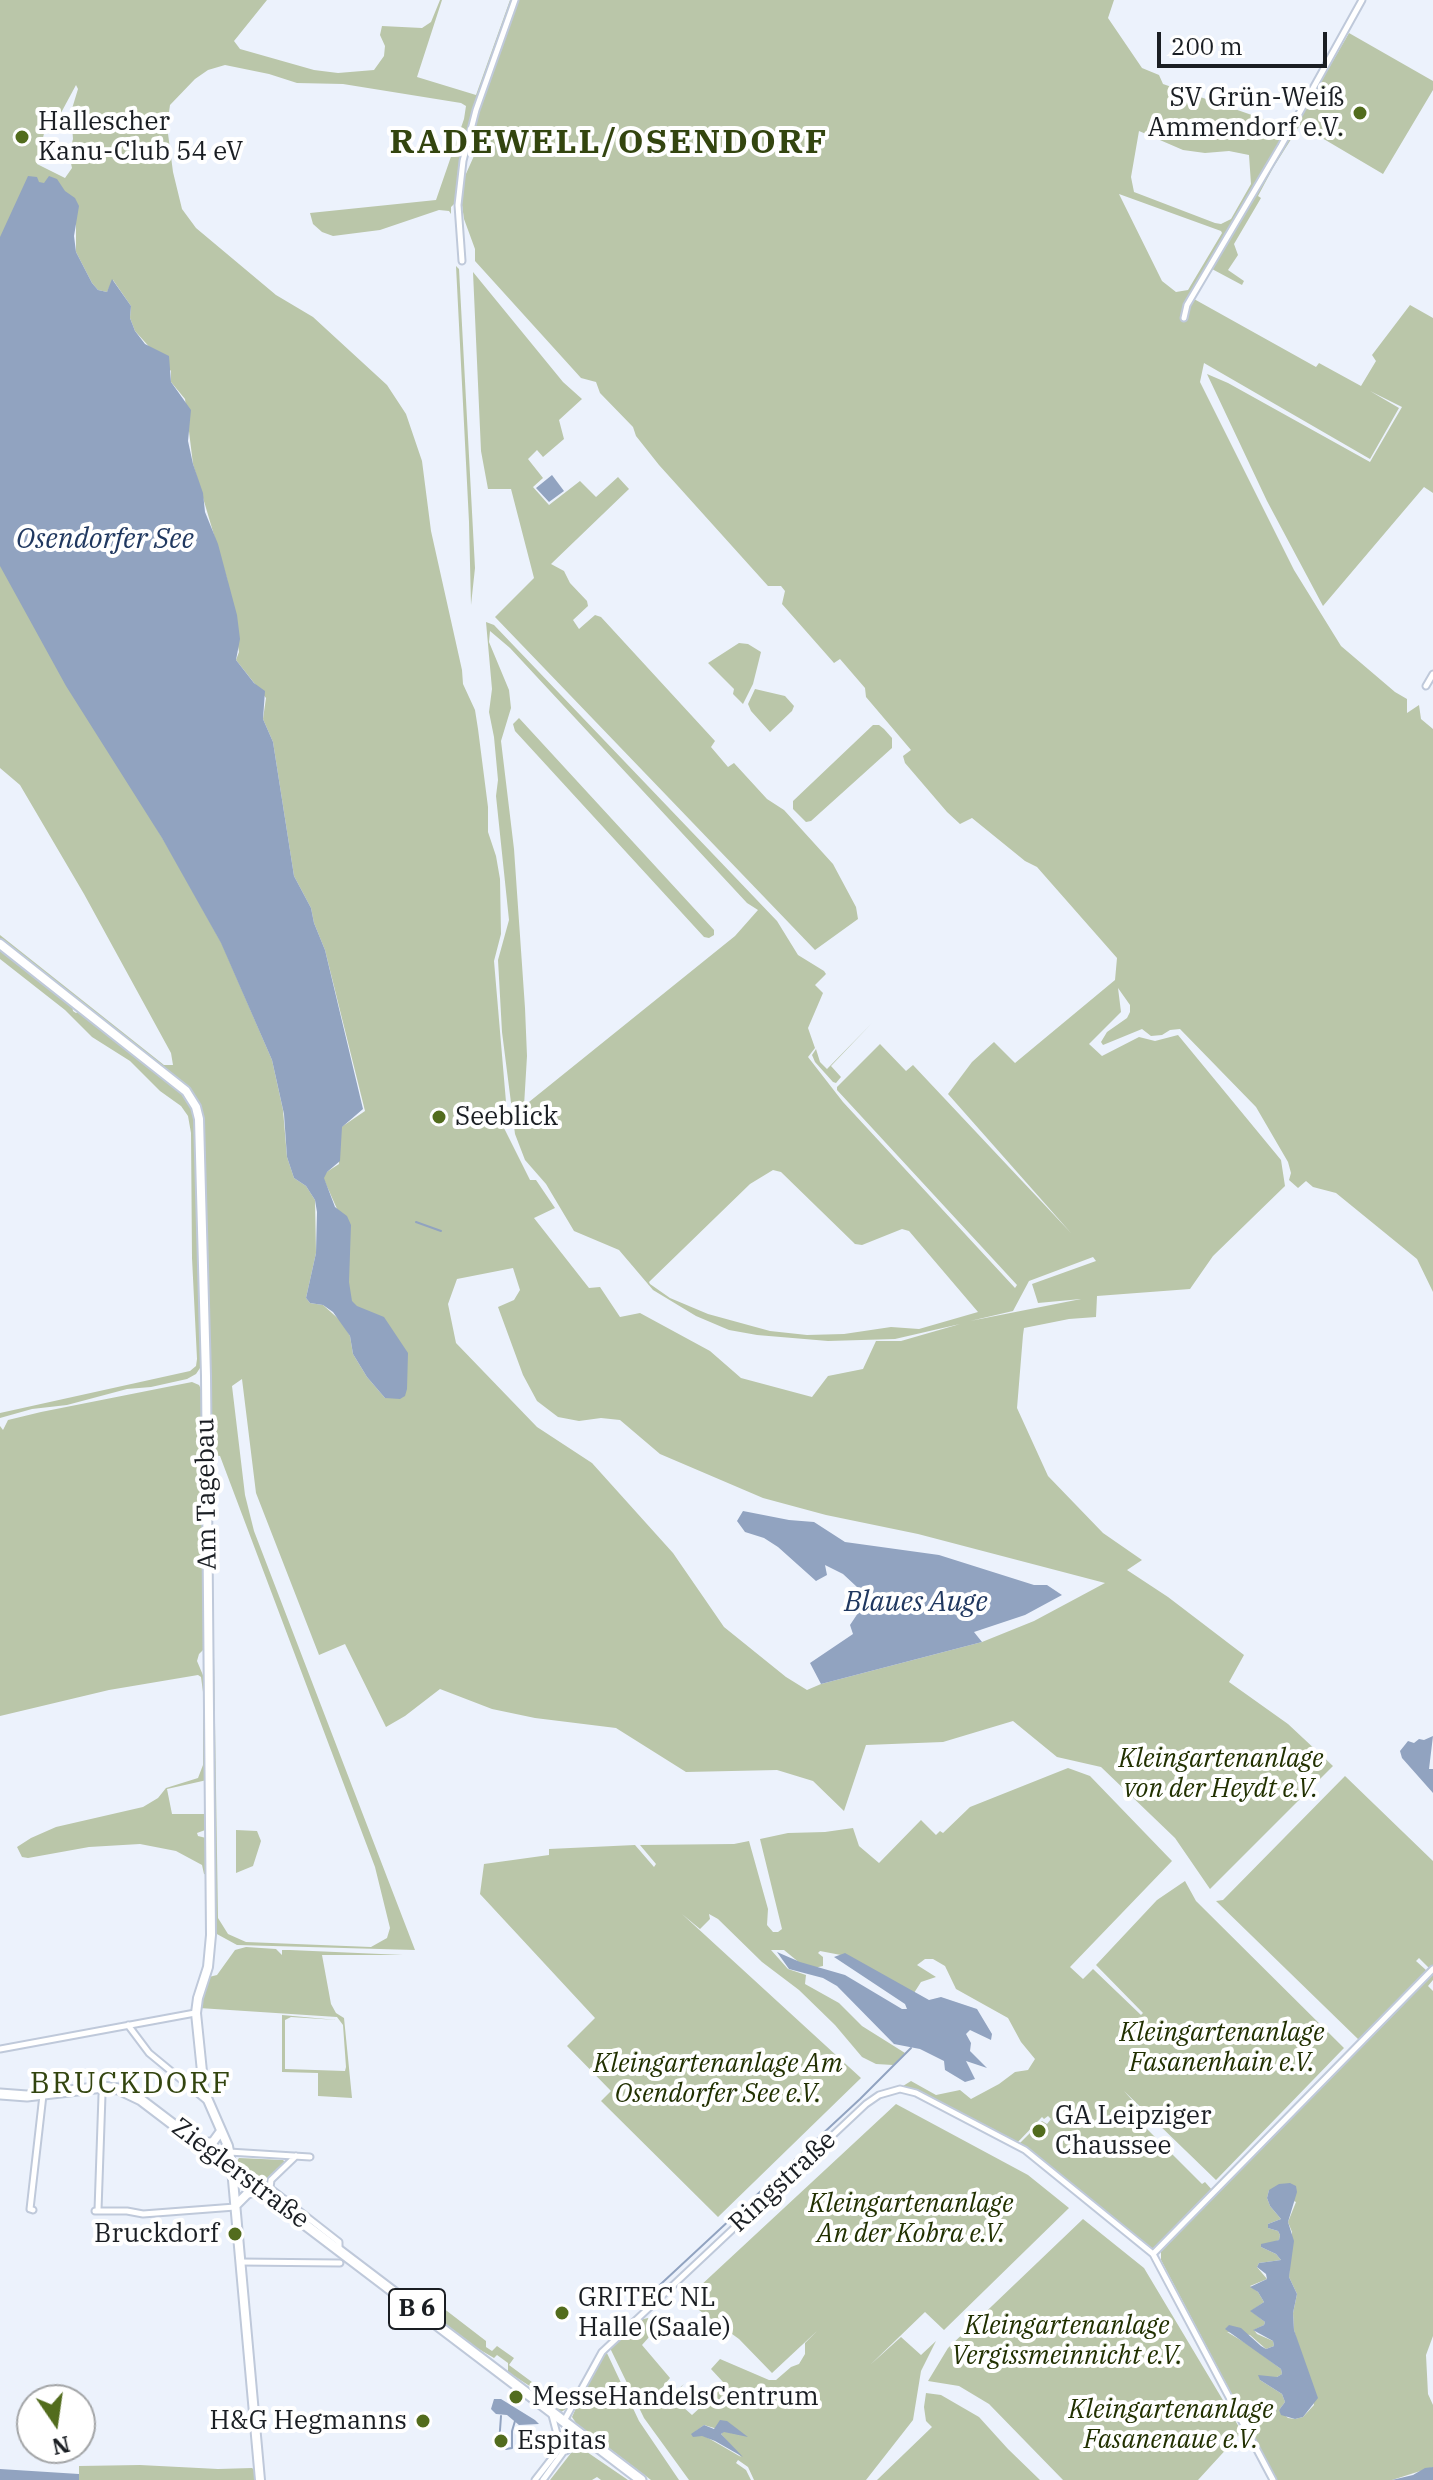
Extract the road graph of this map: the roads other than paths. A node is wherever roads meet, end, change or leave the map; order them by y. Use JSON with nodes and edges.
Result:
{"nodes":[{"id":1,"x":515,"y":0,"type":"edge"},
{"id":2,"x":1362,"y":0,"type":"edge"},
{"id":3,"x":462,"y":261,"type":"dead end"},
{"id":4,"x":1184,"y":318,"type":"dead end"},
{"id":5,"x":1432,"y":677,"type":"edge"},
{"id":6,"x":1426,"y":686,"type":"dead end"},
{"id":7,"x":0,"y":944,"type":"edge"},
{"id":8,"x":1433,"y":1969,"type":"edge"},
{"id":9,"x":196,"y":2013,"type":"junction"},
{"id":10,"x":128,"y":2025,"type":"junction"},
{"id":11,"x":0,"y":2049,"type":"edge"},
{"id":12,"x":0,"y":2094,"type":"edge"},
{"id":13,"x":43,"y":2094,"type":"junction"},
{"id":14,"x":102,"y":2095,"type":"dead end"},
{"id":15,"x":207,"y":2101,"type":"junction"},
{"id":16,"x":221,"y":2131,"type":"junction"},
{"id":17,"x":201,"y":2144,"type":"junction"},
{"id":18,"x":229,"y":2152,"type":"junction"},
{"id":19,"x":296,"y":2156,"type":"junction"},
{"id":20,"x":310,"y":2157,"type":"dead end"},
{"id":21,"x":232,"y":2169,"type":"junction"},
{"id":22,"x":267,"y":2191,"type":"junction"},
{"id":23,"x":236,"y":2207,"type":"junction"},
{"id":24,"x":33,"y":2210,"type":"dead end"},
{"id":25,"x":1153,"y":2254,"type":"junction"},
{"id":26,"x":240,"y":2262,"type":"junction"},
{"id":27,"x":340,"y":2263,"type":"dead end"},
{"id":28,"x":551,"y":2413,"type":"junction"},
{"id":29,"x":564,"y":2422,"type":"junction"},
{"id":30,"x":574,"y":2430,"type":"junction"},
{"id":31,"x":594,"y":2445,"type":"junction"},
{"id":32,"x":554,"y":2453,"type":"junction"},
{"id":33,"x":562,"y":2454,"type":"junction"},
{"id":34,"x":260,"y":2480,"type":"edge"},
{"id":35,"x":535,"y":2480,"type":"edge"},
{"id":36,"x":543,"y":2480,"type":"edge"},
{"id":37,"x":641,"y":2480,"type":"edge"},
{"id":38,"x":1273,"y":2480,"type":"edge"}],
"edges":[{"from":1,"to":3,"type":"street"},
{"from":2,"to":4,"type":"street"},
{"from":5,"to":6,"type":"street"},
{"from":7,"to":9,"type":"street","name":"Am Tagebau"},
{"from":8,"to":25,"type":"street"},
{"from":9,"to":10,"type":"street"},
{"from":9,"to":15,"type":"street","name":"Am Tagebau"},
{"from":10,"to":11,"type":"street"},
{"from":10,"to":15,"type":"street"},
{"from":12,"to":13,"type":"main road","name":"Zieglerstraße","number":"B 6"},
{"from":13,"to":17,"type":"main road","name":"Zieglerstraße","number":"B 6"},
{"from":13,"to":24,"type":"street"},
{"from":14,"to":23,"type":"street"},
{"from":15,"to":16,"type":"street","name":"Am Tagebau"},
{"from":16,"to":17,"type":"street"},
{"from":16,"to":18,"type":"street","name":"Am Tagebau"},
{"from":17,"to":21,"type":"main road","name":"Zieglerstraße","number":"B 6"},
{"from":18,"to":19,"type":"street"},
{"from":18,"to":21,"type":"street","name":"Am Tagebau"},
{"from":19,"to":20,"type":"street"},
{"from":19,"to":22,"type":"street"},
{"from":21,"to":22,"type":"main road","name":"Zieglerstraße","number":"B 6"},
{"from":21,"to":23,"type":"street","name":"Am Tagebau"},
{"from":22,"to":23,"type":"street"},
{"from":22,"to":28,"type":"main road","name":"Zieglerstraße","number":"B 6"},
{"from":23,"to":26,"type":"street","name":"Am Tagebau"},
{"from":25,"to":29,"type":"street","name":"Ringstraße"},
{"from":25,"to":38,"type":"street","name":"Ringstraße"},
{"from":26,"to":27,"type":"street"},
{"from":26,"to":34,"type":"street","name":"Am Tagebau"},
{"from":28,"to":29,"type":"main road","number":"B 6"},
{"from":28,"to":32,"type":"street"},
{"from":29,"to":30,"type":"main road","number":"B 6"},
{"from":30,"to":31,"type":"main road","number":"B 6"},
{"from":30,"to":32,"type":"street"},
{"from":30,"to":33,"type":"street"},
{"from":31,"to":33,"type":"street"},
{"from":31,"to":37,"type":"main road","number":"B 6"},
{"from":32,"to":35,"type":"street"},
{"from":33,"to":36,"type":"street"}]}
